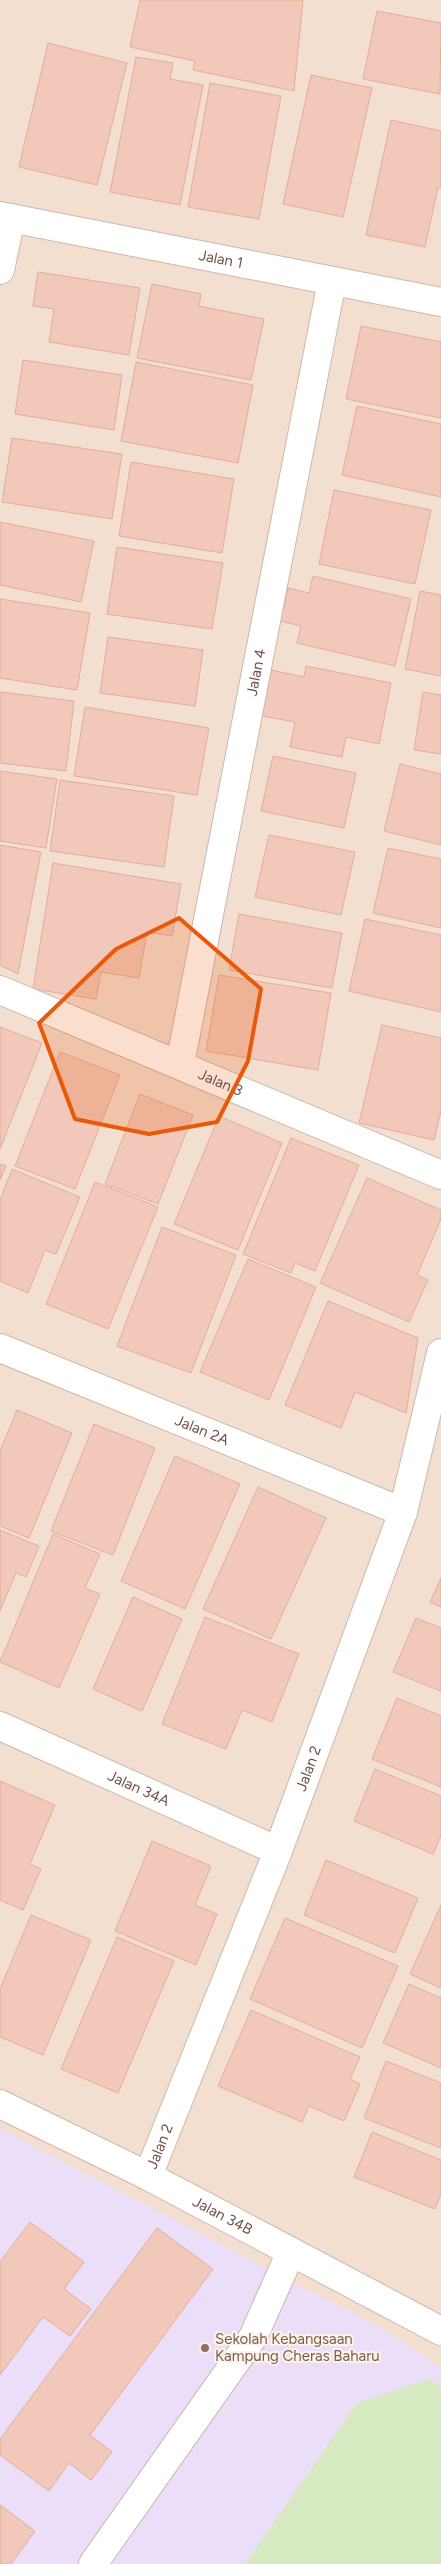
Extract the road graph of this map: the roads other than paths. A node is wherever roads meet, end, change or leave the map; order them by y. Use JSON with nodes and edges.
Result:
{"nodes":[{"id":1,"x":5,"y":217,"type":"edge"},
{"id":2,"x":0,"y":270,"type":"edge"},
{"id":3,"x":332,"y":281,"type":"junction"},
{"id":4,"x":441,"y":302,"type":"edge"},
{"id":5,"x":0,"y":990,"type":"edge"},
{"id":6,"x":180,"y":1064,"type":"junction"},
{"id":7,"x":441,"y":1176,"type":"edge"},
{"id":8,"x":0,"y":1348,"type":"edge"},
{"id":9,"x":441,"y":1353,"type":"edge"},
{"id":10,"x":434,"y":1407,"type":"edge"},
{"id":11,"x":403,"y":1512,"type":"junction"},
{"id":12,"x":0,"y":1726,"type":"edge"},
{"id":13,"x":278,"y":1851,"type":"junction"},
{"id":14,"x":0,"y":2104,"type":"edge"},
{"id":15,"x":148,"y":2176,"type":"junction"},
{"id":16,"x":291,"y":2252,"type":"junction"},
{"id":17,"x":441,"y":2331,"type":"edge"},
{"id":18,"x":93,"y":2564,"type":"edge"}],
"edges":[{"from":1,"to":2,"type":"street"},
{"from":1,"to":3,"type":"street","name":"Jalan 1"},
{"from":3,"to":4,"type":"street","name":"Jalan 1"},
{"from":3,"to":6,"type":"street","name":"Jalan 4"},
{"from":5,"to":6,"type":"street","name":"Jalan 3"},
{"from":6,"to":7,"type":"street","name":"Jalan 3"},
{"from":8,"to":11,"type":"street","name":"Jalan 2A"},
{"from":9,"to":10,"type":"street","name":"Jalan 2"},
{"from":10,"to":11,"type":"street","name":"Jalan 2"},
{"from":11,"to":13,"type":"street","name":"Jalan 2"},
{"from":12,"to":13,"type":"street","name":"Jalan 34A"},
{"from":13,"to":15,"type":"street","name":"Jalan 2"},
{"from":14,"to":15,"type":"street","name":"Jalan 34B"},
{"from":15,"to":16,"type":"street","name":"Jalan 34B"},
{"from":16,"to":17,"type":"street","name":"Jalan 34B"},
{"from":16,"to":18,"type":"street"}]}
